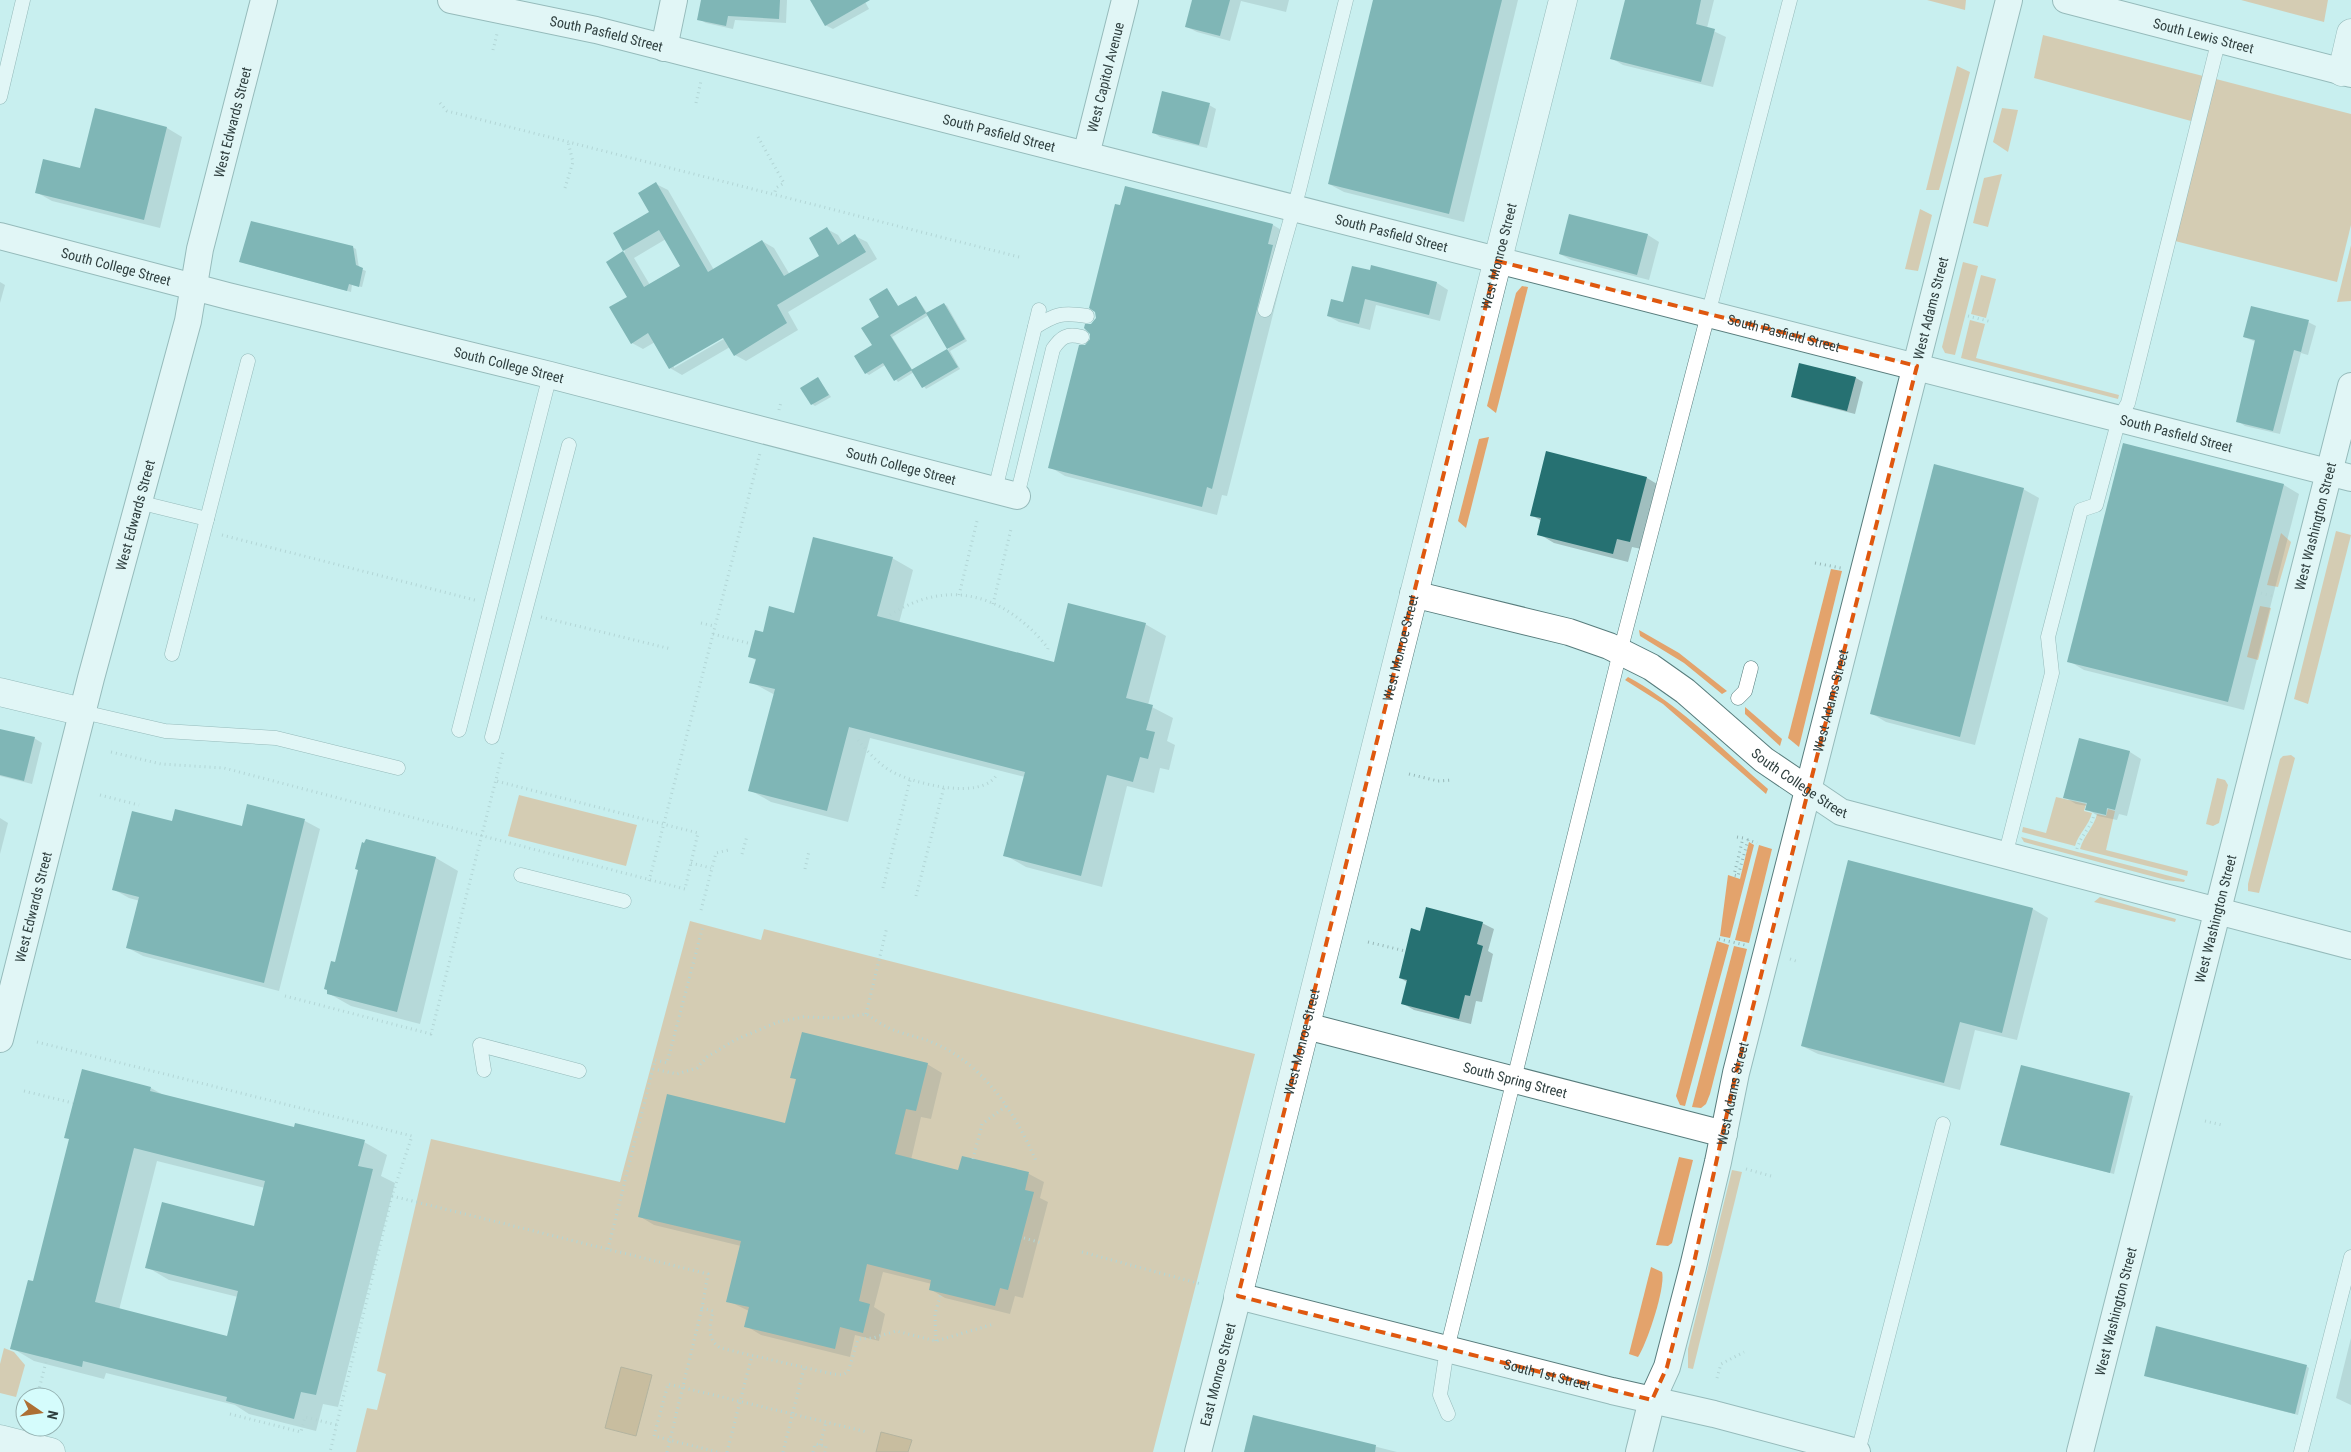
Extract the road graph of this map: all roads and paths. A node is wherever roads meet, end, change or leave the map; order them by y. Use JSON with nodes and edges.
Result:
{"nodes":[{"id":1,"x":23,"y":0,"type":"edge"},
{"id":2,"x":264,"y":0,"type":"edge"},
{"id":3,"x":451,"y":0,"type":"edge"},
{"id":4,"x":674,"y":0,"type":"edge"},
{"id":5,"x":1125,"y":0,"type":"edge"},
{"id":6,"x":1346,"y":0,"type":"edge"},
{"id":7,"x":1562,"y":0,"type":"edge"},
{"id":8,"x":1790,"y":0,"type":"edge"},
{"id":9,"x":2009,"y":0,"type":"edge"},
{"id":10,"x":2066,"y":0,"type":"edge"},
{"id":11,"x":498,"y":28,"type":"dead end"},
{"id":12,"x":2351,"y":33,"type":"edge"},
{"id":13,"x":2220,"y":39,"type":"junction"},
{"id":14,"x":664,"y":48,"type":"junction"},
{"id":15,"x":493,"y":50,"type":"dead end"},
{"id":16,"x":2347,"y":73,"type":"edge"},
{"id":17,"x":702,"y":75,"type":"dead end"},
{"id":18,"x":0,"y":96,"type":"edge"},
{"id":19,"x":440,"y":103,"type":"dead end"},
{"id":20,"x":696,"y":103,"type":"dead end"},
{"id":21,"x":758,"y":137,"type":"dead end"},
{"id":22,"x":568,"y":142,"type":"junction"},
{"id":23,"x":1086,"y":154,"type":"junction"},
{"id":24,"x":566,"y":188,"type":"dead end"},
{"id":25,"x":774,"y":194,"type":"junction"},
{"id":26,"x":1294,"y":207,"type":"junction"},
{"id":27,"x":0,"y":236,"type":"edge"},
{"id":28,"x":1019,"y":258,"type":"dead end"},
{"id":29,"x":1497,"y":261,"type":"junction"},
{"id":30,"x":194,"y":287,"type":"junction"},
{"id":31,"x":1039,"y":310,"type":"dead end"},
{"id":32,"x":1266,"y":310,"type":"dead end"},
{"id":33,"x":1708,"y":314,"type":"junction"},
{"id":34,"x":1087,"y":316,"type":"dead end"},
{"id":35,"x":1968,"y":316,"type":"dead end"},
{"id":36,"x":1992,"y":322,"type":"dead end"},
{"id":37,"x":1035,"y":327,"type":"junction"},
{"id":38,"x":1082,"y":336,"type":"dead end"},
{"id":39,"x":248,"y":362,"type":"dead end"},
{"id":40,"x":1917,"y":366,"type":"junction"},
{"id":41,"x":550,"y":375,"type":"junction"},
{"id":42,"x":2351,"y":386,"type":"edge"},
{"id":43,"x":2119,"y":419,"type":"junction"},
{"id":44,"x":569,"y":444,"type":"dead end"},
{"id":45,"x":758,"y":459,"type":"dead end"},
{"id":46,"x":2340,"y":476,"type":"edge"},
{"id":47,"x":1006,"y":493,"type":"junction"},
{"id":48,"x":138,"y":502,"type":"junction"},
{"id":49,"x":207,"y":519,"type":"junction"},
{"id":50,"x":977,"y":521,"type":"dead end"},
{"id":51,"x":1011,"y":529,"type":"dead end"},
{"id":52,"x":218,"y":535,"type":"dead end"},
{"id":53,"x":1815,"y":562,"type":"dead end"},
{"id":54,"x":1837,"y":568,"type":"dead end"},
{"id":55,"x":1413,"y":594,"type":"junction"},
{"id":56,"x":2261,"y":594,"type":"dead end"},
{"id":57,"x":959,"y":595,"type":"junction"},
{"id":58,"x":2272,"y":596,"type":"dead end"},
{"id":59,"x":478,"y":601,"type":"dead end"},
{"id":60,"x":993,"y":604,"type":"junction"},
{"id":61,"x":890,"y":615,"type":"dead end"},
{"id":62,"x":541,"y":617,"type":"dead end"},
{"id":63,"x":702,"y":623,"type":"dead end"},
{"id":64,"x":714,"y":626,"type":"junction"},
{"id":65,"x":712,"y":634,"type":"junction"},
{"id":66,"x":748,"y":643,"type":"dead end"},
{"id":67,"x":671,"y":649,"type":"dead end"},
{"id":68,"x":1620,"y":652,"type":"junction"},
{"id":69,"x":1047,"y":653,"type":"dead end"},
{"id":70,"x":172,"y":654,"type":"dead end"},
{"id":71,"x":1751,"y":668,"type":"dead end"},
{"id":72,"x":0,"y":692,"type":"edge"},
{"id":73,"x":1738,"y":698,"type":"dead end"},
{"id":74,"x":83,"y":712,"type":"junction"},
{"id":75,"x":459,"y":730,"type":"dead end"},
{"id":76,"x":492,"y":737,"type":"dead end"},
{"id":77,"x":858,"y":740,"type":"dead end"},
{"id":78,"x":504,"y":749,"type":"dead end"},
{"id":79,"x":111,"y":752,"type":"dead end"},
{"id":80,"x":398,"y":768,"type":"dead end"},
{"id":81,"x":997,"y":774,"type":"dead end"},
{"id":82,"x":1409,"y":774,"type":"dead end"},
{"id":83,"x":910,"y":780,"type":"junction"},
{"id":84,"x":1452,"y":780,"type":"dead end"},
{"id":85,"x":496,"y":781,"type":"junction"},
{"id":86,"x":944,"y":787,"type":"junction"},
{"id":87,"x":1808,"y":792,"type":"junction"},
{"id":88,"x":100,"y":795,"type":"dead end"},
{"id":89,"x":139,"y":805,"type":"dead end"},
{"id":90,"x":2094,"y":815,"type":"dead end"},
{"id":91,"x":664,"y":824,"type":"junction"},
{"id":92,"x":747,"y":836,"type":"dead end"},
{"id":93,"x":481,"y":837,"type":"junction"},
{"id":94,"x":1737,"y":837,"type":"dead end"},
{"id":95,"x":1758,"y":843,"type":"dead end"},
{"id":96,"x":729,"y":850,"type":"dead end"},
{"id":97,"x":2076,"y":850,"type":"dead end"},
{"id":98,"x":809,"y":852,"type":"dead end"},
{"id":99,"x":742,"y":854,"type":"dead end"},
{"id":100,"x":2005,"y":856,"type":"junction"},
{"id":101,"x":575,"y":861,"type":"junction"},
{"id":102,"x":691,"y":863,"type":"junction"},
{"id":103,"x":574,"y":867,"type":"dead end"},
{"id":104,"x":711,"y":868,"type":"junction"},
{"id":105,"x":804,"y":869,"type":"dead end"},
{"id":106,"x":521,"y":875,"type":"dead end"},
{"id":107,"x":649,"y":881,"type":"junction"},
{"id":108,"x":883,"y":888,"type":"dead end"},
{"id":109,"x":916,"y":896,"type":"dead end"},
{"id":110,"x":624,"y":901,"type":"dead end"},
{"id":111,"x":701,"y":910,"type":"dead end"},
{"id":112,"x":2217,"y":912,"type":"junction"},
{"id":113,"x":703,"y":926,"type":"dead end"},
{"id":114,"x":887,"y":927,"type":"dead end"},
{"id":115,"x":1719,"y":939,"type":"dead end"},
{"id":116,"x":1368,"y":942,"type":"dead end"},
{"id":117,"x":1748,"y":946,"type":"dead end"},
{"id":118,"x":2351,"y":946,"type":"edge"},
{"id":119,"x":1405,"y":951,"type":"dead end"},
{"id":120,"x":1787,"y":959,"type":"dead end"},
{"id":121,"x":1799,"y":962,"type":"dead end"},
{"id":122,"x":285,"y":996,"type":"dead end"},
{"id":123,"x":866,"y":1014,"type":"junction"},
{"id":124,"x":1306,"y":1026,"type":"junction"},
{"id":125,"x":1,"y":1033,"type":"edge"},
{"id":126,"x":37,"y":1042,"type":"dead end"},
{"id":127,"x":653,"y":1068,"type":"junction"},
{"id":128,"x":484,"y":1070,"type":"dead end"},
{"id":129,"x":579,"y":1071,"type":"dead end"},
{"id":130,"x":1514,"y":1079,"type":"junction"},
{"id":131,"x":24,"y":1091,"type":"dead end"},
{"id":132,"x":73,"y":1103,"type":"dead end"},
{"id":133,"x":1006,"y":1106,"type":"junction"},
{"id":134,"x":2205,"y":1121,"type":"dead end"},
{"id":135,"x":1943,"y":1124,"type":"dead end"},
{"id":136,"x":2222,"y":1125,"type":"dead end"},
{"id":137,"x":1724,"y":1134,"type":"junction"},
{"id":138,"x":973,"y":1159,"type":"dead end"},
{"id":139,"x":1036,"y":1161,"type":"dead end"},
{"id":140,"x":1746,"y":1169,"type":"dead end"},
{"id":141,"x":1771,"y":1176,"type":"dead end"},
{"id":142,"x":392,"y":1196,"type":"junction"},
{"id":143,"x":1024,"y":1238,"type":"dead end"},
{"id":144,"x":1042,"y":1243,"type":"dead end"},
{"id":145,"x":608,"y":1248,"type":"junction"},
{"id":146,"x":1082,"y":1252,"type":"dead end"},
{"id":147,"x":2351,"y":1257,"type":"edge"},
{"id":148,"x":1201,"y":1284,"type":"dead end"},
{"id":149,"x":941,"y":1293,"type":"dead end"},
{"id":150,"x":1238,"y":1296,"type":"junction"},
{"id":151,"x":702,"y":1308,"type":"junction"},
{"id":152,"x":994,"y":1324,"type":"dead end"},
{"id":153,"x":936,"y":1340,"type":"junction"},
{"id":154,"x":1447,"y":1349,"type":"junction"},
{"id":155,"x":1744,"y":1352,"type":"dead end"},
{"id":156,"x":752,"y":1356,"type":"junction"},
{"id":157,"x":47,"y":1358,"type":"dead end"},
{"id":158,"x":804,"y":1368,"type":"junction"},
{"id":159,"x":1717,"y":1378,"type":"dead end"},
{"id":160,"x":40,"y":1387,"type":"edge"},
{"id":161,"x":683,"y":1387,"type":"junction"},
{"id":162,"x":1652,"y":1400,"type":"junction"},
{"id":163,"x":740,"y":1402,"type":"junction"},
{"id":164,"x":230,"y":1414,"type":"dead end"},
{"id":165,"x":1448,"y":1414,"type":"dead end"},
{"id":166,"x":793,"y":1415,"type":"junction"},
{"id":167,"x":826,"y":1422,"type":"junction"},
{"id":168,"x":337,"y":1425,"type":"junction"},
{"id":169,"x":867,"y":1432,"type":"dead end"},
{"id":170,"x":0,"y":1439,"type":"edge"},
{"id":171,"x":670,"y":1440,"type":"junction"},
{"id":172,"x":820,"y":1445,"type":"junction"},
{"id":173,"x":52,"y":1452,"type":"edge"},
{"id":174,"x":330,"y":1452,"type":"edge"},
{"id":175,"x":667,"y":1452,"type":"edge"},
{"id":176,"x":717,"y":1452,"type":"edge"},
{"id":177,"x":727,"y":1452,"type":"edge"},
{"id":178,"x":783,"y":1452,"type":"edge"},
{"id":179,"x":813,"y":1452,"type":"edge"},
{"id":180,"x":825,"y":1452,"type":"edge"},
{"id":181,"x":1198,"y":1452,"type":"edge"},
{"id":182,"x":1640,"y":1452,"type":"edge"},
{"id":183,"x":1857,"y":1452,"type":"edge"},
{"id":184,"x":2080,"y":1452,"type":"edge"},
{"id":185,"x":2301,"y":1452,"type":"edge"}],
"edges":[{"from":1,"to":18,"type":"lane"},
{"from":2,"to":30,"type":"street","name":"West Edwards Street"},
{"from":3,"to":14,"type":"street","name":"South Pasfield Street"},
{"from":4,"to":14,"type":"street"},
{"from":5,"to":23,"type":"street","name":"West Capitol Avenue"},
{"from":6,"to":26,"type":"lane"},
{"from":7,"to":29,"type":"street","name":"West Monroe Street"},
{"from":8,"to":33,"type":"lane"},
{"from":9,"to":40,"type":"street","name":"West Adams Street"},
{"from":10,"to":13,"type":"street","name":"South Lewis Street"},
{"from":11,"to":15,"type":"path"},
{"from":12,"to":16,"type":"street"},
{"from":13,"to":16,"type":"street","name":"South Lewis Street"},
{"from":13,"to":43,"type":"lane"},
{"from":14,"to":23,"type":"street","name":"South Pasfield Street"},
{"from":17,"to":20,"type":"path"},
{"from":19,"to":22,"type":"path"},
{"from":21,"to":25,"type":"path"},
{"from":22,"to":24,"type":"path"},
{"from":22,"to":25,"type":"path"},
{"from":23,"to":26,"type":"street","name":"South Pasfield Street"},
{"from":25,"to":28,"type":"path"},
{"from":26,"to":29,"type":"street","name":"South Pasfield Street"},
{"from":26,"to":32,"type":"lane"},
{"from":27,"to":30,"type":"street","name":"South College Street"},
{"from":29,"to":33,"type":"street","name":"South Pasfield Street"},
{"from":29,"to":55,"type":"street","name":"West Monroe Street"},
{"from":30,"to":41,"type":"street","name":"South College Street"},
{"from":30,"to":48,"type":"street","name":"West Edwards Street"},
{"from":31,"to":37,"type":"lane"},
{"from":33,"to":40,"type":"street","name":"South Pasfield Street"},
{"from":33,"to":68,"type":"lane"},
{"from":34,"to":37,"type":"lane"},
{"from":35,"to":36,"type":"path"},
{"from":37,"to":47,"type":"lane"},
{"from":38,"to":47,"type":"lane"},
{"from":39,"to":49,"type":"lane"},
{"from":40,"to":43,"type":"street","name":"South Pasfield Street"},
{"from":40,"to":87,"type":"street","name":"West Adams Street"},
{"from":41,"to":47,"type":"street","name":"South College Street"},
{"from":41,"to":75,"type":"lane"},
{"from":42,"to":46,"type":"street","name":"West Washington Street"},
{"from":43,"to":46,"type":"street","name":"South Pasfield Street"},
{"from":43,"to":100,"type":"lane"},
{"from":44,"to":76,"type":"lane"},
{"from":45,"to":64,"type":"path"},
{"from":46,"to":112,"type":"street","name":"West Washington Street"},
{"from":48,"to":49,"type":"lane"},
{"from":48,"to":74,"type":"street","name":"West Edwards Street"},
{"from":49,"to":70,"type":"lane"},
{"from":50,"to":57,"type":"path"},
{"from":51,"to":60,"type":"path"},
{"from":52,"to":59,"type":"path"},
{"from":53,"to":54,"type":"path"},
{"from":55,"to":68,"type":"street","name":"South College Street"},
{"from":55,"to":124,"type":"street","name":"West Monroe Street"},
{"from":56,"to":58,"type":"path"},
{"from":57,"to":60,"type":"path"},
{"from":57,"to":61,"type":"path"},
{"from":60,"to":69,"type":"path"},
{"from":62,"to":67,"type":"path"},
{"from":63,"to":64,"type":"path"},
{"from":64,"to":65,"type":"path"},
{"from":65,"to":66,"type":"path"},
{"from":65,"to":91,"type":"path"},
{"from":68,"to":87,"type":"street","name":"South College Street"},
{"from":68,"to":130,"type":"lane"},
{"from":71,"to":73,"type":"lane"},
{"from":72,"to":74,"type":"street"},
{"from":74,"to":80,"type":"lane"},
{"from":74,"to":125,"type":"street","name":"West Edwards Street"},
{"from":77,"to":83,"type":"path"},
{"from":78,"to":85,"type":"path"},
{"from":79,"to":93,"type":"path"},
{"from":81,"to":86,"type":"path"},
{"from":82,"to":84,"type":"path"},
{"from":83,"to":86,"type":"path"},
{"from":83,"to":108,"type":"path"},
{"from":85,"to":91,"type":"path"},
{"from":85,"to":93,"type":"path"},
{"from":86,"to":109,"type":"path"},
{"from":87,"to":100,"type":"street","name":"South College Street"},
{"from":87,"to":137,"type":"street","name":"West Adams Street"},
{"from":88,"to":89,"type":"path"},
{"from":90,"to":97,"type":"path"},
{"from":91,"to":102,"type":"path"},
{"from":91,"to":107,"type":"path"},
{"from":92,"to":99,"type":"path"},
{"from":93,"to":101,"type":"path"},
{"from":93,"to":122,"type":"path"},
{"from":94,"to":95,"type":"path"},
{"from":96,"to":104,"type":"path"},
{"from":98,"to":105,"type":"path"},
{"from":100,"to":112,"type":"street","name":"South College Street"},
{"from":101,"to":103,"type":"path"},
{"from":101,"to":107,"type":"path"},
{"from":102,"to":104,"type":"path"},
{"from":102,"to":107,"type":"path"},
{"from":104,"to":111,"type":"path"},
{"from":106,"to":110,"type":"lane"},
{"from":112,"to":118,"type":"street","name":"South College Street"},
{"from":112,"to":184,"type":"street","name":"West Washington Street"},
{"from":113,"to":127,"type":"path"},
{"from":114,"to":123,"type":"path"},
{"from":115,"to":117,"type":"path"},
{"from":116,"to":119,"type":"path"},
{"from":120,"to":121,"type":"path"},
{"from":123,"to":127,"type":"path"},
{"from":123,"to":133,"type":"path"},
{"from":124,"to":130,"type":"street","name":"South Spring Street"},
{"from":124,"to":150,"type":"street","name":"West Monroe Street"},
{"from":126,"to":142,"type":"path"},
{"from":127,"to":145,"type":"path"},
{"from":128,"to":129,"type":"lane"},
{"from":130,"to":137,"type":"street","name":"South Spring Street"},
{"from":130,"to":154,"type":"lane"},
{"from":131,"to":132,"type":"path"},
{"from":133,"to":138,"type":"path"},
{"from":133,"to":139,"type":"path"},
{"from":134,"to":136,"type":"path"},
{"from":135,"to":183,"type":"lane"},
{"from":137,"to":162,"type":"street","name":"West Adams Street"},
{"from":140,"to":141,"type":"path"},
{"from":142,"to":145,"type":"path"},
{"from":142,"to":168,"type":"path"},
{"from":143,"to":144,"type":"path"},
{"from":145,"to":151,"type":"path"},
{"from":146,"to":148,"type":"path"},
{"from":147,"to":185,"type":"lane"},
{"from":149,"to":153,"type":"path"},
{"from":150,"to":154,"type":"street","name":"South 1st Street"},
{"from":150,"to":181,"type":"street","name":"East Monroe Street"},
{"from":151,"to":156,"type":"path"},
{"from":151,"to":161,"type":"path"},
{"from":152,"to":153,"type":"path"},
{"from":153,"to":158,"type":"path"},
{"from":154,"to":162,"type":"street","name":"South 1st Street"},
{"from":154,"to":165,"type":"lane"},
{"from":155,"to":159,"type":"path"},
{"from":156,"to":158,"type":"path"},
{"from":156,"to":163,"type":"path"},
{"from":157,"to":160,"type":"path"},
{"from":158,"to":166,"type":"path"},
{"from":161,"to":163,"type":"path"},
{"from":161,"to":171,"type":"path"},
{"from":161,"to":171,"type":"path"},
{"from":162,"to":182,"type":"street","name":"West Adams Street"},
{"from":162,"to":183,"type":"street","name":"South 1st Street"},
{"from":163,"to":166,"type":"path"},
{"from":163,"to":177,"type":"path"},
{"from":164,"to":168,"type":"path"},
{"from":166,"to":167,"type":"path"},
{"from":166,"to":178,"type":"path"},
{"from":167,"to":169,"type":"path"},
{"from":167,"to":172,"type":"path"},
{"from":168,"to":174,"type":"path"},
{"from":170,"to":173,"type":"street"},
{"from":171,"to":175,"type":"path"},
{"from":171,"to":176,"type":"path"},
{"from":172,"to":179,"type":"path"},
{"from":172,"to":180,"type":"path"}]}
